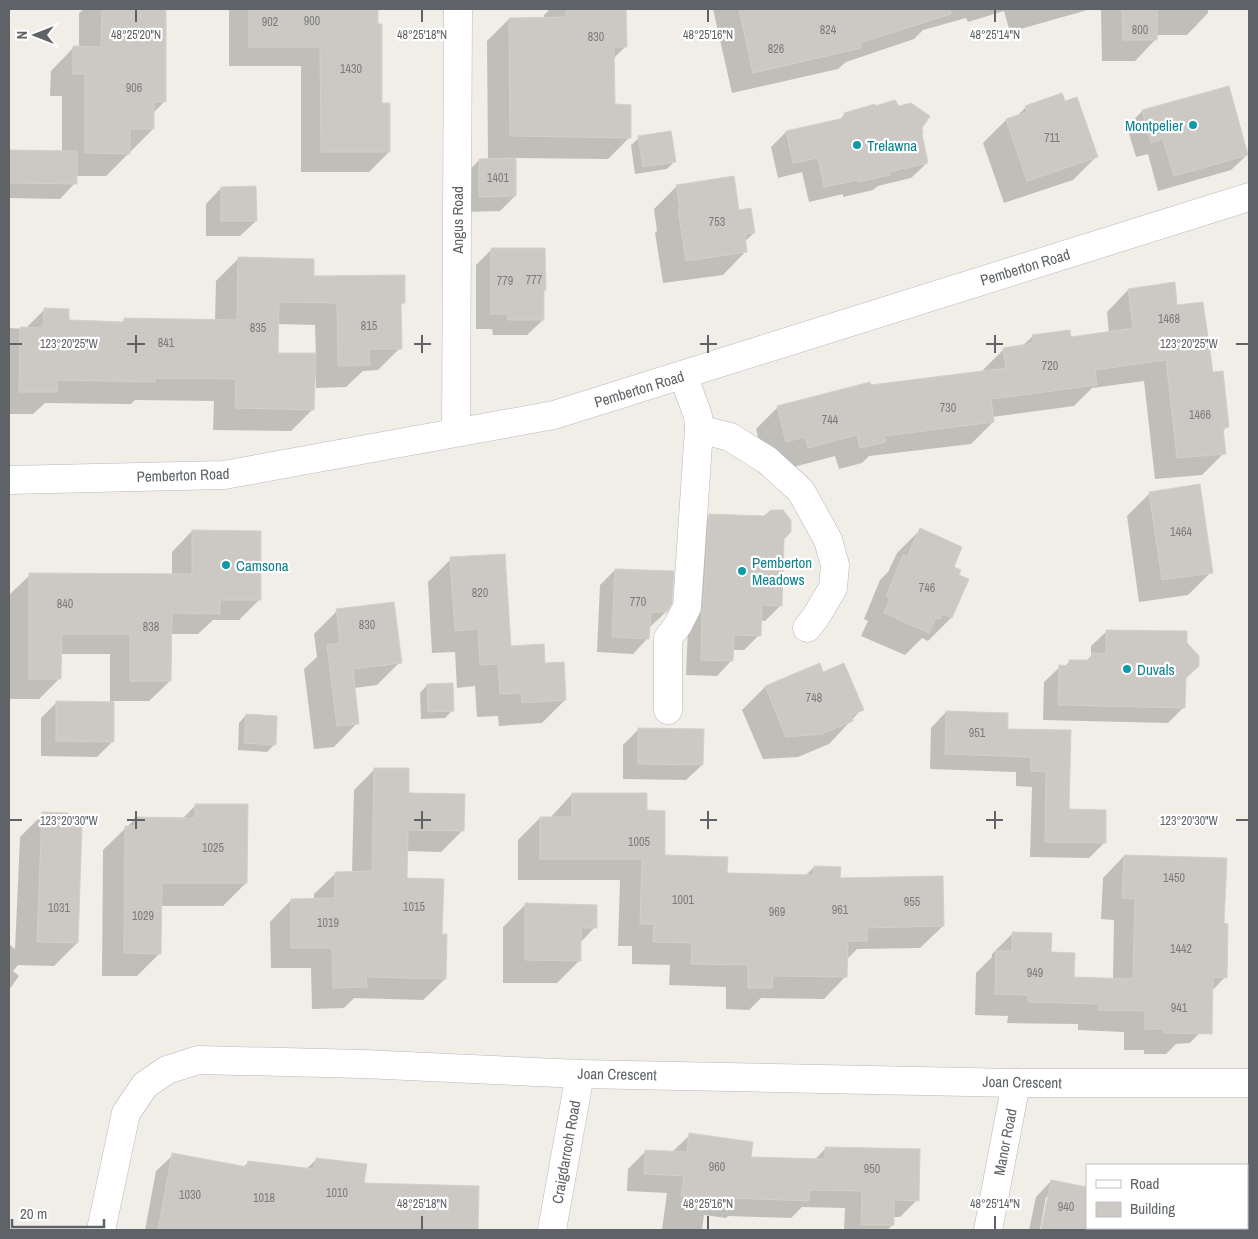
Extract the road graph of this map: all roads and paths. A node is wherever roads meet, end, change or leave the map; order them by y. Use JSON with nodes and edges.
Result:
{"nodes":[{"id":1,"x":458,"y":9,"type":"edge"},
{"id":2,"x":1249,"y":197,"type":"edge"},
{"id":3,"x":683,"y":375,"type":"junction"},
{"id":4,"x":699,"y":429,"type":"junction"},
{"id":5,"x":456,"y":432,"type":"junction"},
{"id":6,"x":9,"y":480,"type":"edge"},
{"id":7,"x":807,"y":628,"type":"dead end"},
{"id":8,"x":668,"y":710,"type":"dead end"},
{"id":9,"x":580,"y":1074,"type":"junction"},
{"id":10,"x":1016,"y":1083,"type":"junction"},
{"id":11,"x":1249,"y":1083,"type":"edge"},
{"id":12,"x":101,"y":1230,"type":"edge"},
{"id":13,"x":552,"y":1230,"type":"edge"},
{"id":14,"x":988,"y":1230,"type":"edge"}],
"edges":[{"from":1,"to":5,"type":"street","name":"Angus Road"},
{"from":2,"to":3,"type":"street","name":"Pemberton Road"},
{"from":3,"to":4,"type":"street"},
{"from":3,"to":5,"type":"street","name":"Pemberton Road"},
{"from":4,"to":7,"type":"street"},
{"from":4,"to":8,"type":"street"},
{"from":5,"to":6,"type":"street","name":"Pemberton Road"},
{"from":9,"to":10,"type":"street","name":"Joan Crescent"},
{"from":9,"to":12,"type":"street","name":"Joan Crescent"},
{"from":9,"to":13,"type":"street","name":"Craigdarroch Road"},
{"from":10,"to":11,"type":"street","name":"Joan Crescent"},
{"from":10,"to":14,"type":"street","name":"Manor Road"}]}
